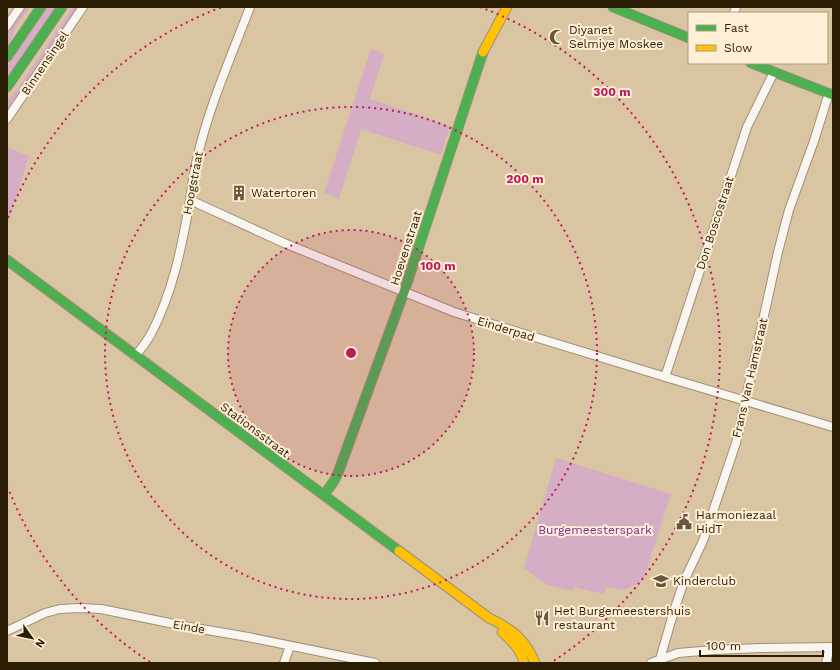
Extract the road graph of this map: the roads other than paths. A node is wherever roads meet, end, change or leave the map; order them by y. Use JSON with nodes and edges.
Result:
{"nodes":[{"id":1,"x":20,"y":7,"type":"edge"},
{"id":2,"x":41,"y":7,"type":"edge"},
{"id":3,"x":62,"y":7,"type":"edge"},
{"id":4,"x":83,"y":7,"type":"edge"},
{"id":5,"x":250,"y":7,"type":"edge"},
{"id":6,"x":507,"y":7,"type":"edge"},
{"id":7,"x":612,"y":7,"type":"edge"},
{"id":8,"x":7,"y":26,"type":"edge"},
{"id":9,"x":688,"y":38,"type":"edge"},
{"id":10,"x":7,"y":57,"type":"edge"},
{"id":11,"x":754,"y":64,"type":"edge"},
{"id":12,"x":774,"y":72,"type":"junction"},
{"id":13,"x":7,"y":87,"type":"edge"},
{"id":14,"x":831,"y":94,"type":"edge"},
{"id":15,"x":7,"y":119,"type":"edge"},
{"id":16,"x":190,"y":200,"type":"junction"},
{"id":17,"x":7,"y":260,"type":"edge"},
{"id":18,"x":404,"y":292,"type":"junction"},
{"id":19,"x":135,"y":356,"type":"junction"},
{"id":20,"x":665,"y":377,"type":"junction"},
{"id":21,"x":745,"y":401,"type":"junction"},
{"id":22,"x":833,"y":427,"type":"edge"},
{"id":23,"x":324,"y":495,"type":"junction"},
{"id":24,"x":489,"y":618,"type":"junction"},
{"id":25,"x":7,"y":631,"type":"edge"},
{"id":26,"x":290,"y":646,"type":"junction"},
{"id":27,"x":832,"y":647,"type":"edge"},
{"id":28,"x":660,"y":659,"type":"junction"},
{"id":29,"x":284,"y":663,"type":"edge"},
{"id":30,"x":375,"y":663,"type":"edge"},
{"id":31,"x":524,"y":663,"type":"edge"},
{"id":32,"x":535,"y":663,"type":"edge"},
{"id":33,"x":651,"y":663,"type":"edge"},
{"id":34,"x":826,"y":663,"type":"edge"}],
"edges":[{"from":1,"to":8,"type":"street"},
{"from":2,"to":10,"type":"main road"},
{"from":3,"to":13,"type":"main road"},
{"from":4,"to":15,"type":"street","name":"Binnensingel"},
{"from":5,"to":16,"type":"street","name":"Hoogstraat"},
{"from":6,"to":18,"type":"main road","name":"Hoevenstraat"},
{"from":7,"to":9,"type":"main road"},
{"from":11,"to":12,"type":"main road"},
{"from":12,"to":14,"type":"main road"},
{"from":12,"to":20,"type":"street","name":"Don Boscostraat"},
{"from":14,"to":21,"type":"street","name":"Frans Van Hamstraat"},
{"from":16,"to":18,"type":"street","name":"Einderpad"},
{"from":16,"to":19,"type":"street","name":"Hoogstraat"},
{"from":17,"to":19,"type":"main road","name":"Stationsstraat"},
{"from":18,"to":20,"type":"street","name":"Einderpad"},
{"from":18,"to":23,"type":"main road","name":"Hoevenstraat"},
{"from":19,"to":23,"type":"main road","name":"Stationsstraat"},
{"from":20,"to":21,"type":"street","name":"Einderpad"},
{"from":21,"to":22,"type":"street","name":"Einderpad"},
{"from":21,"to":28,"type":"street","name":"Frans Van Hamstraat"},
{"from":23,"to":24,"type":"main road","name":"Stationsstraat"},
{"from":24,"to":31,"type":"main road","name":"Stationsstraat"},
{"from":24,"to":32,"type":"main road","name":"Stationsstraat"},
{"from":25,"to":26,"type":"street","name":"Einde"},
{"from":26,"to":29,"type":"street"},
{"from":26,"to":30,"type":"street","name":"Einde"},
{"from":27,"to":28,"type":"street"},
{"from":27,"to":34,"type":"street"},
{"from":28,"to":33,"type":"street"}]}
